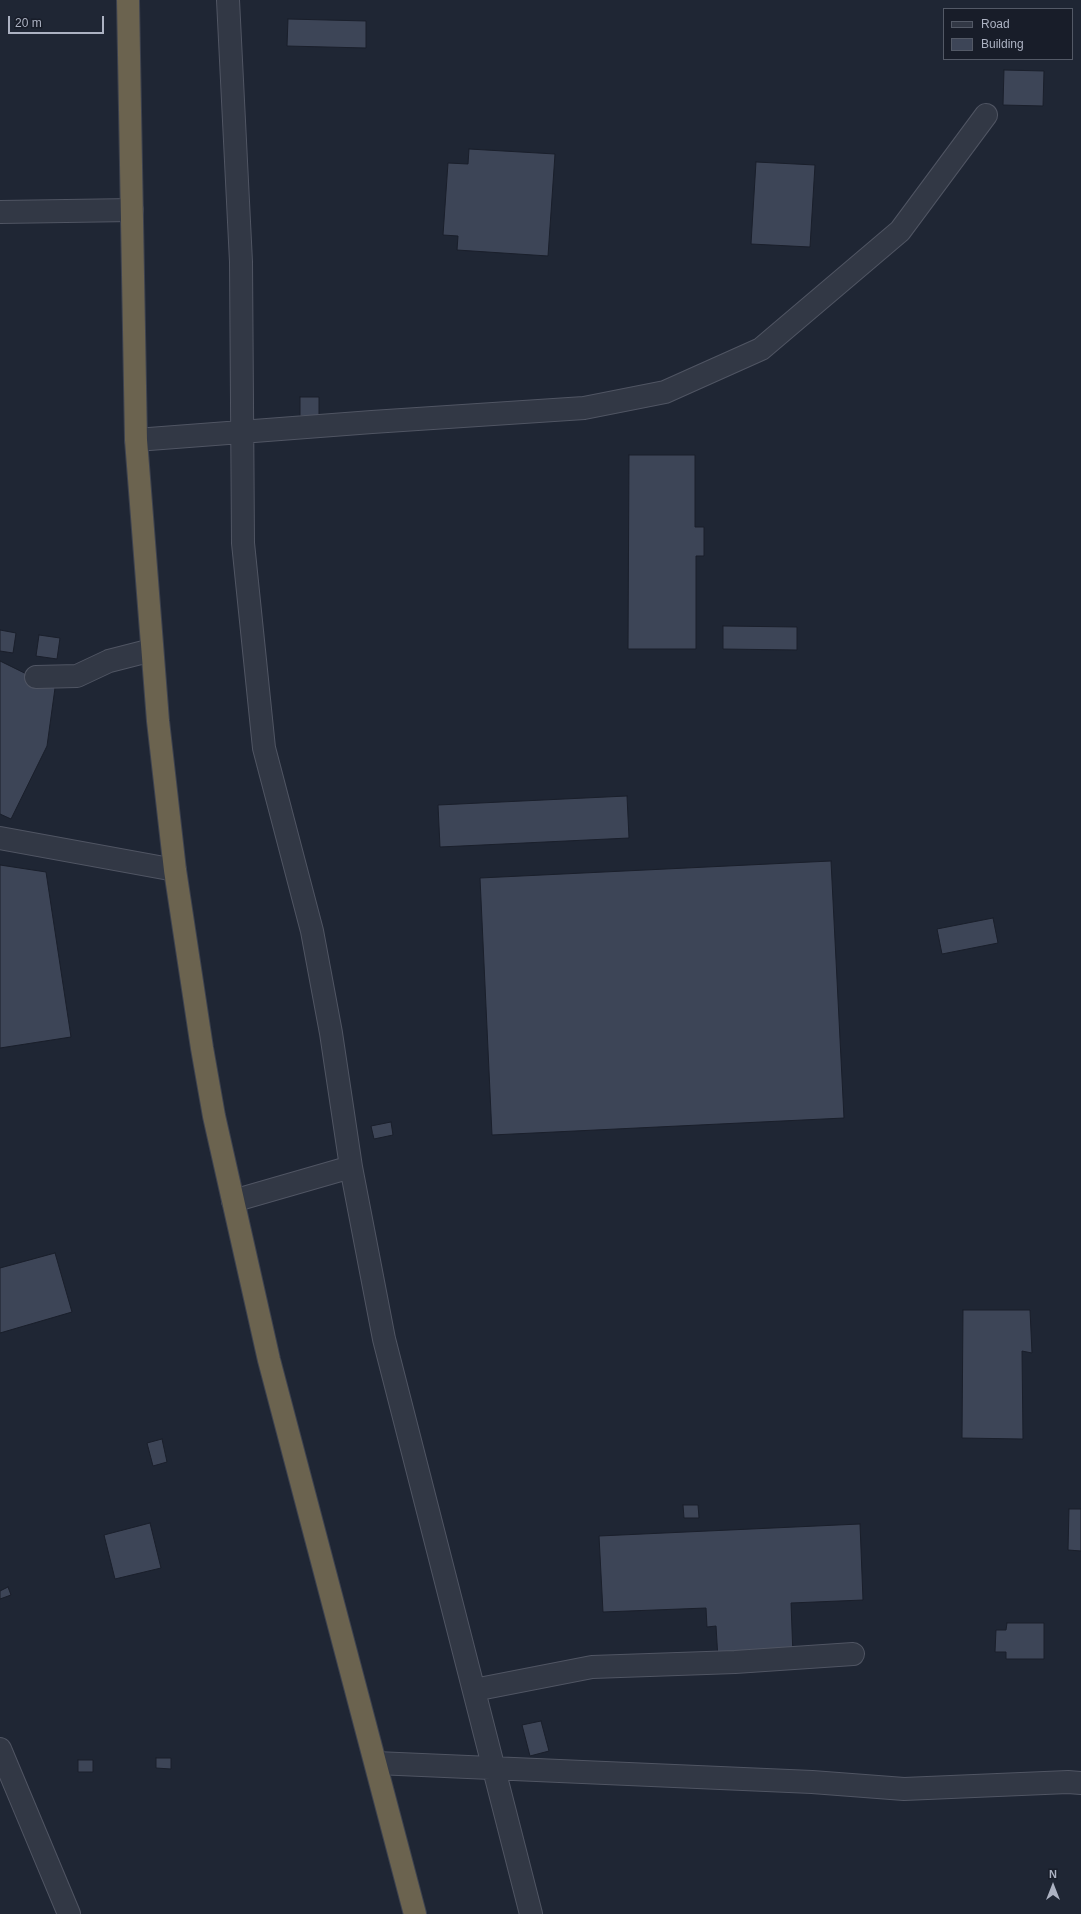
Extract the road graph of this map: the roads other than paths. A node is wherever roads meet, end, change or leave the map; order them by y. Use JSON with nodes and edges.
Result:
{"nodes":[{"id":1,"x":128,"y":0,"type":"edge"},
{"id":2,"x":228,"y":0,"type":"edge"},
{"id":3,"x":986,"y":115,"type":"dead end"},
{"id":4,"x":132,"y":210,"type":"junction"},
{"id":5,"x":0,"y":212,"type":"edge"},
{"id":6,"x":242,"y":432,"type":"junction"},
{"id":7,"x":136,"y":440,"type":"junction"},
{"id":8,"x":152,"y":650,"type":"junction"},
{"id":9,"x":36,"y":677,"type":"dead end"},
{"id":10,"x":0,"y":838,"type":"edge"},
{"id":11,"x":175,"y":870,"type":"junction"},
{"id":12,"x":351,"y":1167,"type":"junction"},
{"id":13,"x":233,"y":1201,"type":"junction"},
{"id":14,"x":853,"y":1654,"type":"dead end"},
{"id":15,"x":474,"y":1690,"type":"junction"},
{"id":16,"x":0,"y":1749,"type":"edge"},
{"id":17,"x":376,"y":1763,"type":"junction"},
{"id":18,"x":494,"y":1768,"type":"junction"},
{"id":19,"x":1081,"y":1783,"type":"edge"},
{"id":20,"x":69,"y":1914,"type":"edge"},
{"id":21,"x":415,"y":1914,"type":"edge"},
{"id":22,"x":531,"y":1914,"type":"edge"}],
"edges":[{"from":1,"to":4,"type":"highway"},
{"from":2,"to":6,"type":"street"},
{"from":3,"to":6,"type":"street"},
{"from":4,"to":5,"type":"street"},
{"from":4,"to":7,"type":"highway"},
{"from":6,"to":7,"type":"street"},
{"from":6,"to":12,"type":"street"},
{"from":7,"to":8,"type":"highway"},
{"from":8,"to":9,"type":"street"},
{"from":8,"to":11,"type":"highway"},
{"from":10,"to":11,"type":"street"},
{"from":11,"to":13,"type":"highway"},
{"from":12,"to":13,"type":"street"},
{"from":12,"to":15,"type":"street"},
{"from":13,"to":17,"type":"highway"},
{"from":14,"to":15,"type":"street"},
{"from":15,"to":18,"type":"street"},
{"from":16,"to":20,"type":"street"},
{"from":17,"to":18,"type":"street"},
{"from":17,"to":21,"type":"highway"},
{"from":18,"to":19,"type":"street"},
{"from":18,"to":22,"type":"street"}]}
